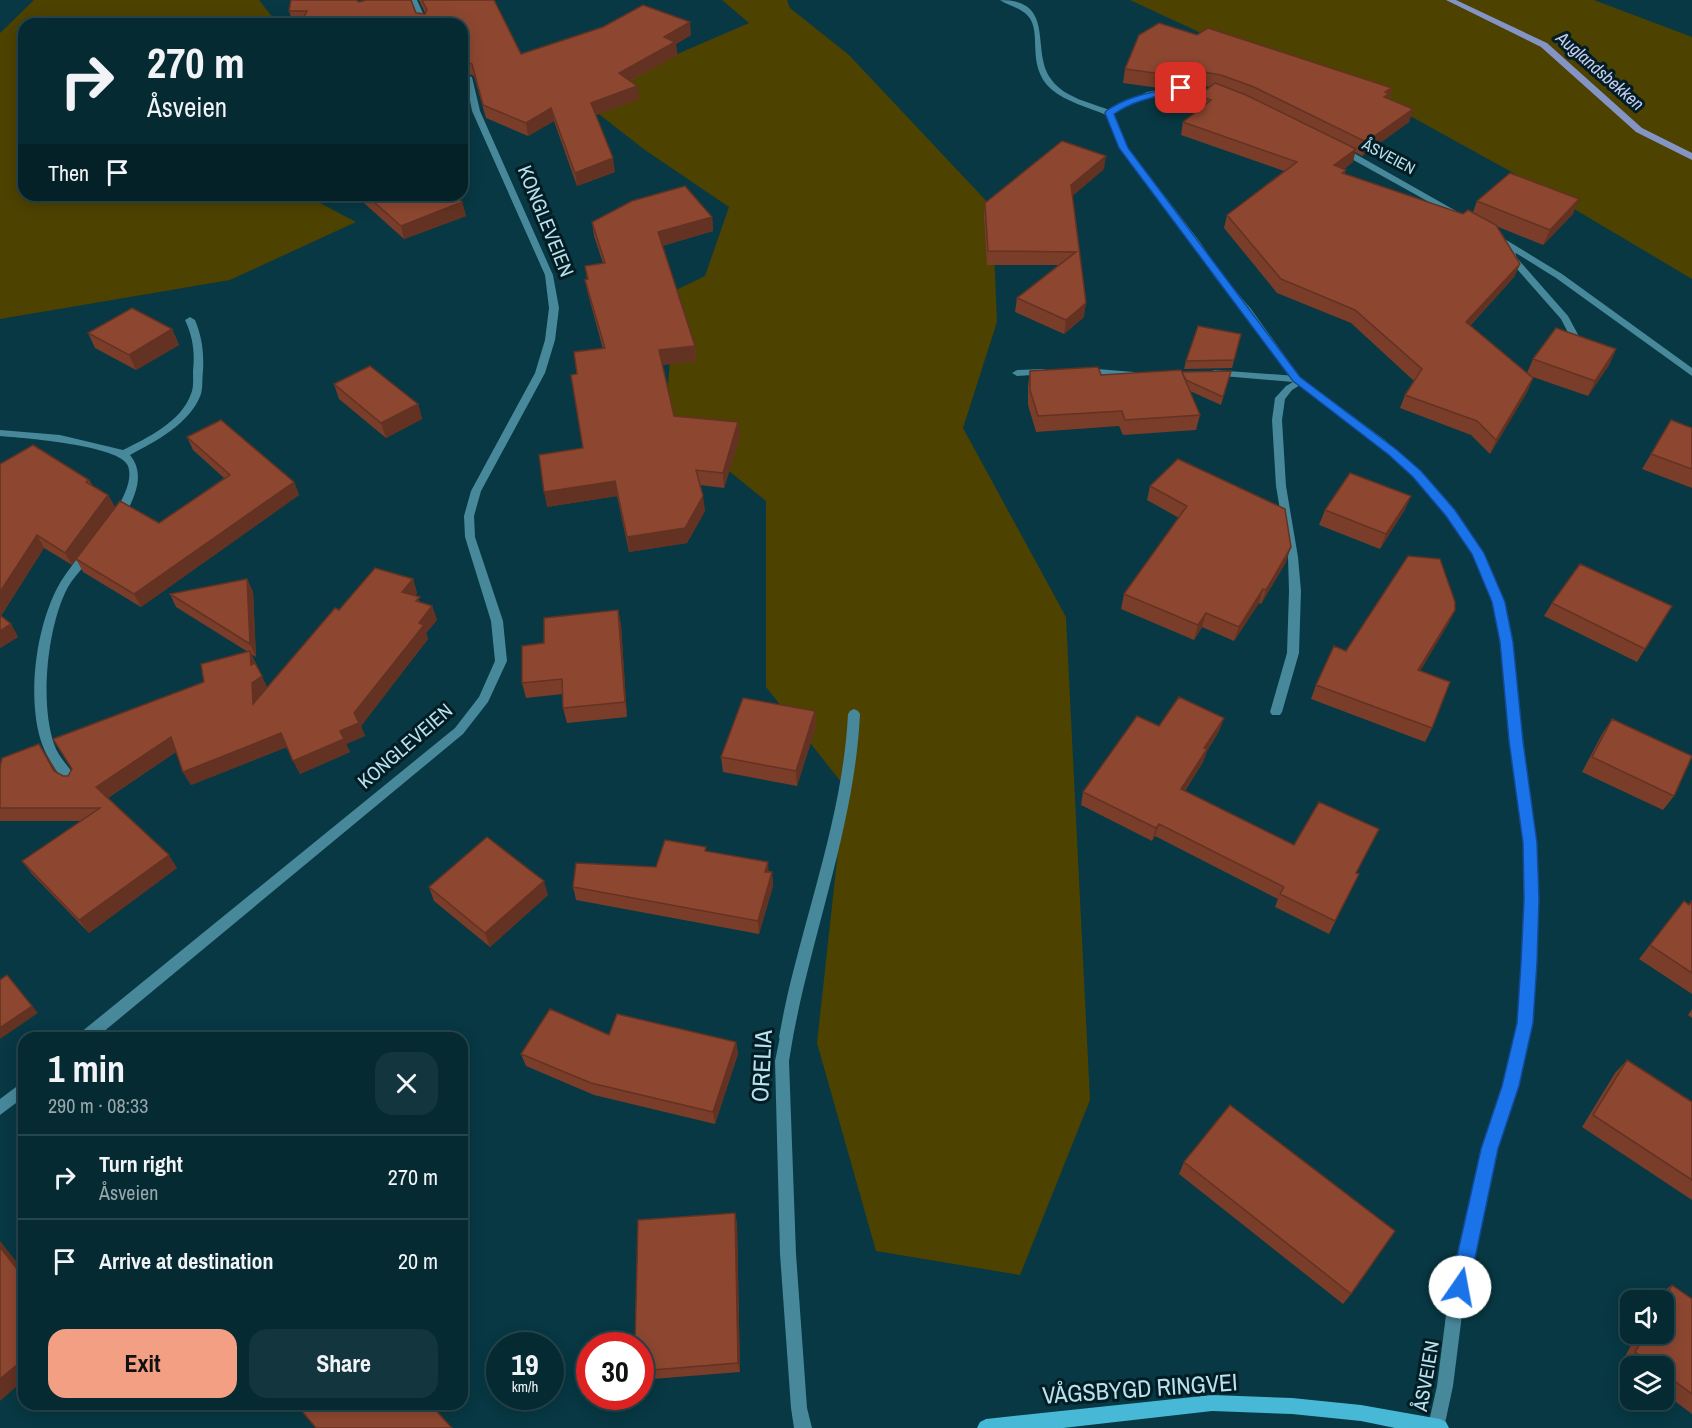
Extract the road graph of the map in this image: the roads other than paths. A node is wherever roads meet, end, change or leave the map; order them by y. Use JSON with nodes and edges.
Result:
{"nodes":[{"id":1,"x":414,"y":0,"type":"edge"},
{"id":2,"x":1003,"y":0,"type":"edge"},
{"id":3,"x":422,"y":18,"type":"edge"},
{"id":4,"x":468,"y":77,"type":"edge"},
{"id":5,"x":1233,"y":99,"type":"edge"},
{"id":6,"x":1109,"y":113,"type":"junction"},
{"id":7,"x":1327,"y":143,"type":"edge"},
{"id":8,"x":1512,"y":247,"type":"junction"},
{"id":9,"x":190,"y":320,"type":"dead end"},
{"id":10,"x":1577,"y":342,"type":"edge"},
{"id":11,"x":1077,"y":371,"type":"edge"},
{"id":12,"x":1053,"y":372,"type":"edge"},
{"id":13,"x":1017,"y":373,"type":"dead end"},
{"id":14,"x":1204,"y":373,"type":"edge"},
{"id":15,"x":1692,"y":373,"type":"edge"},
{"id":16,"x":1142,"y":375,"type":"edge"},
{"id":17,"x":1298,"y":381,"type":"junction"},
{"id":18,"x":0,"y":433,"type":"edge"},
{"id":19,"x":124,"y":454,"type":"junction"},
{"id":20,"x":109,"y":528,"type":"edge"},
{"id":21,"x":95,"y":546,"type":"edge"},
{"id":22,"x":1276,"y":712,"type":"dead end"},
{"id":23,"x":854,"y":714,"type":"dead end"},
{"id":24,"x":73,"y":783,"type":"edge"},
{"id":25,"x":92,"y":1032,"type":"edge"},
{"id":26,"x":18,"y":1093,"type":"edge"},
{"id":27,"x":0,"y":1108,"type":"edge"},
{"id":28,"x":1438,"y":1427,"type":"edge"},
{"id":29,"x":803,"y":1428,"type":"edge"},
{"id":30,"x":986,"y":1428,"type":"edge"}],
"edges":[{"from":1,"to":3,"type":"street"},
{"from":2,"to":6,"type":"street"},
{"from":4,"to":25,"type":"street","name":"KONGLEVEIEN"},
{"from":5,"to":6,"type":"street"},
{"from":6,"to":17,"type":"street","name":"ÅSVEIEN"},
{"from":7,"to":8,"type":"street","name":"ÅSVEIEN"},
{"from":8,"to":10,"type":"street"},
{"from":8,"to":15,"type":"street","name":"ÅSVEIEN"},
{"from":9,"to":19,"type":"street"},
{"from":11,"to":16,"type":"street"},
{"from":12,"to":13,"type":"street"},
{"from":14,"to":17,"type":"street"},
{"from":17,"to":22,"type":"street"},
{"from":17,"to":28,"type":"street","name":"ÅSVEIEN"},
{"from":18,"to":19,"type":"street"},
{"from":19,"to":20,"type":"street"},
{"from":21,"to":24,"type":"street"},
{"from":23,"to":29,"type":"street","name":"ORELIA"},
{"from":26,"to":27,"type":"street"},
{"from":28,"to":30,"type":"street","name":"VÅGSBYGD RINGVEI"}]}
